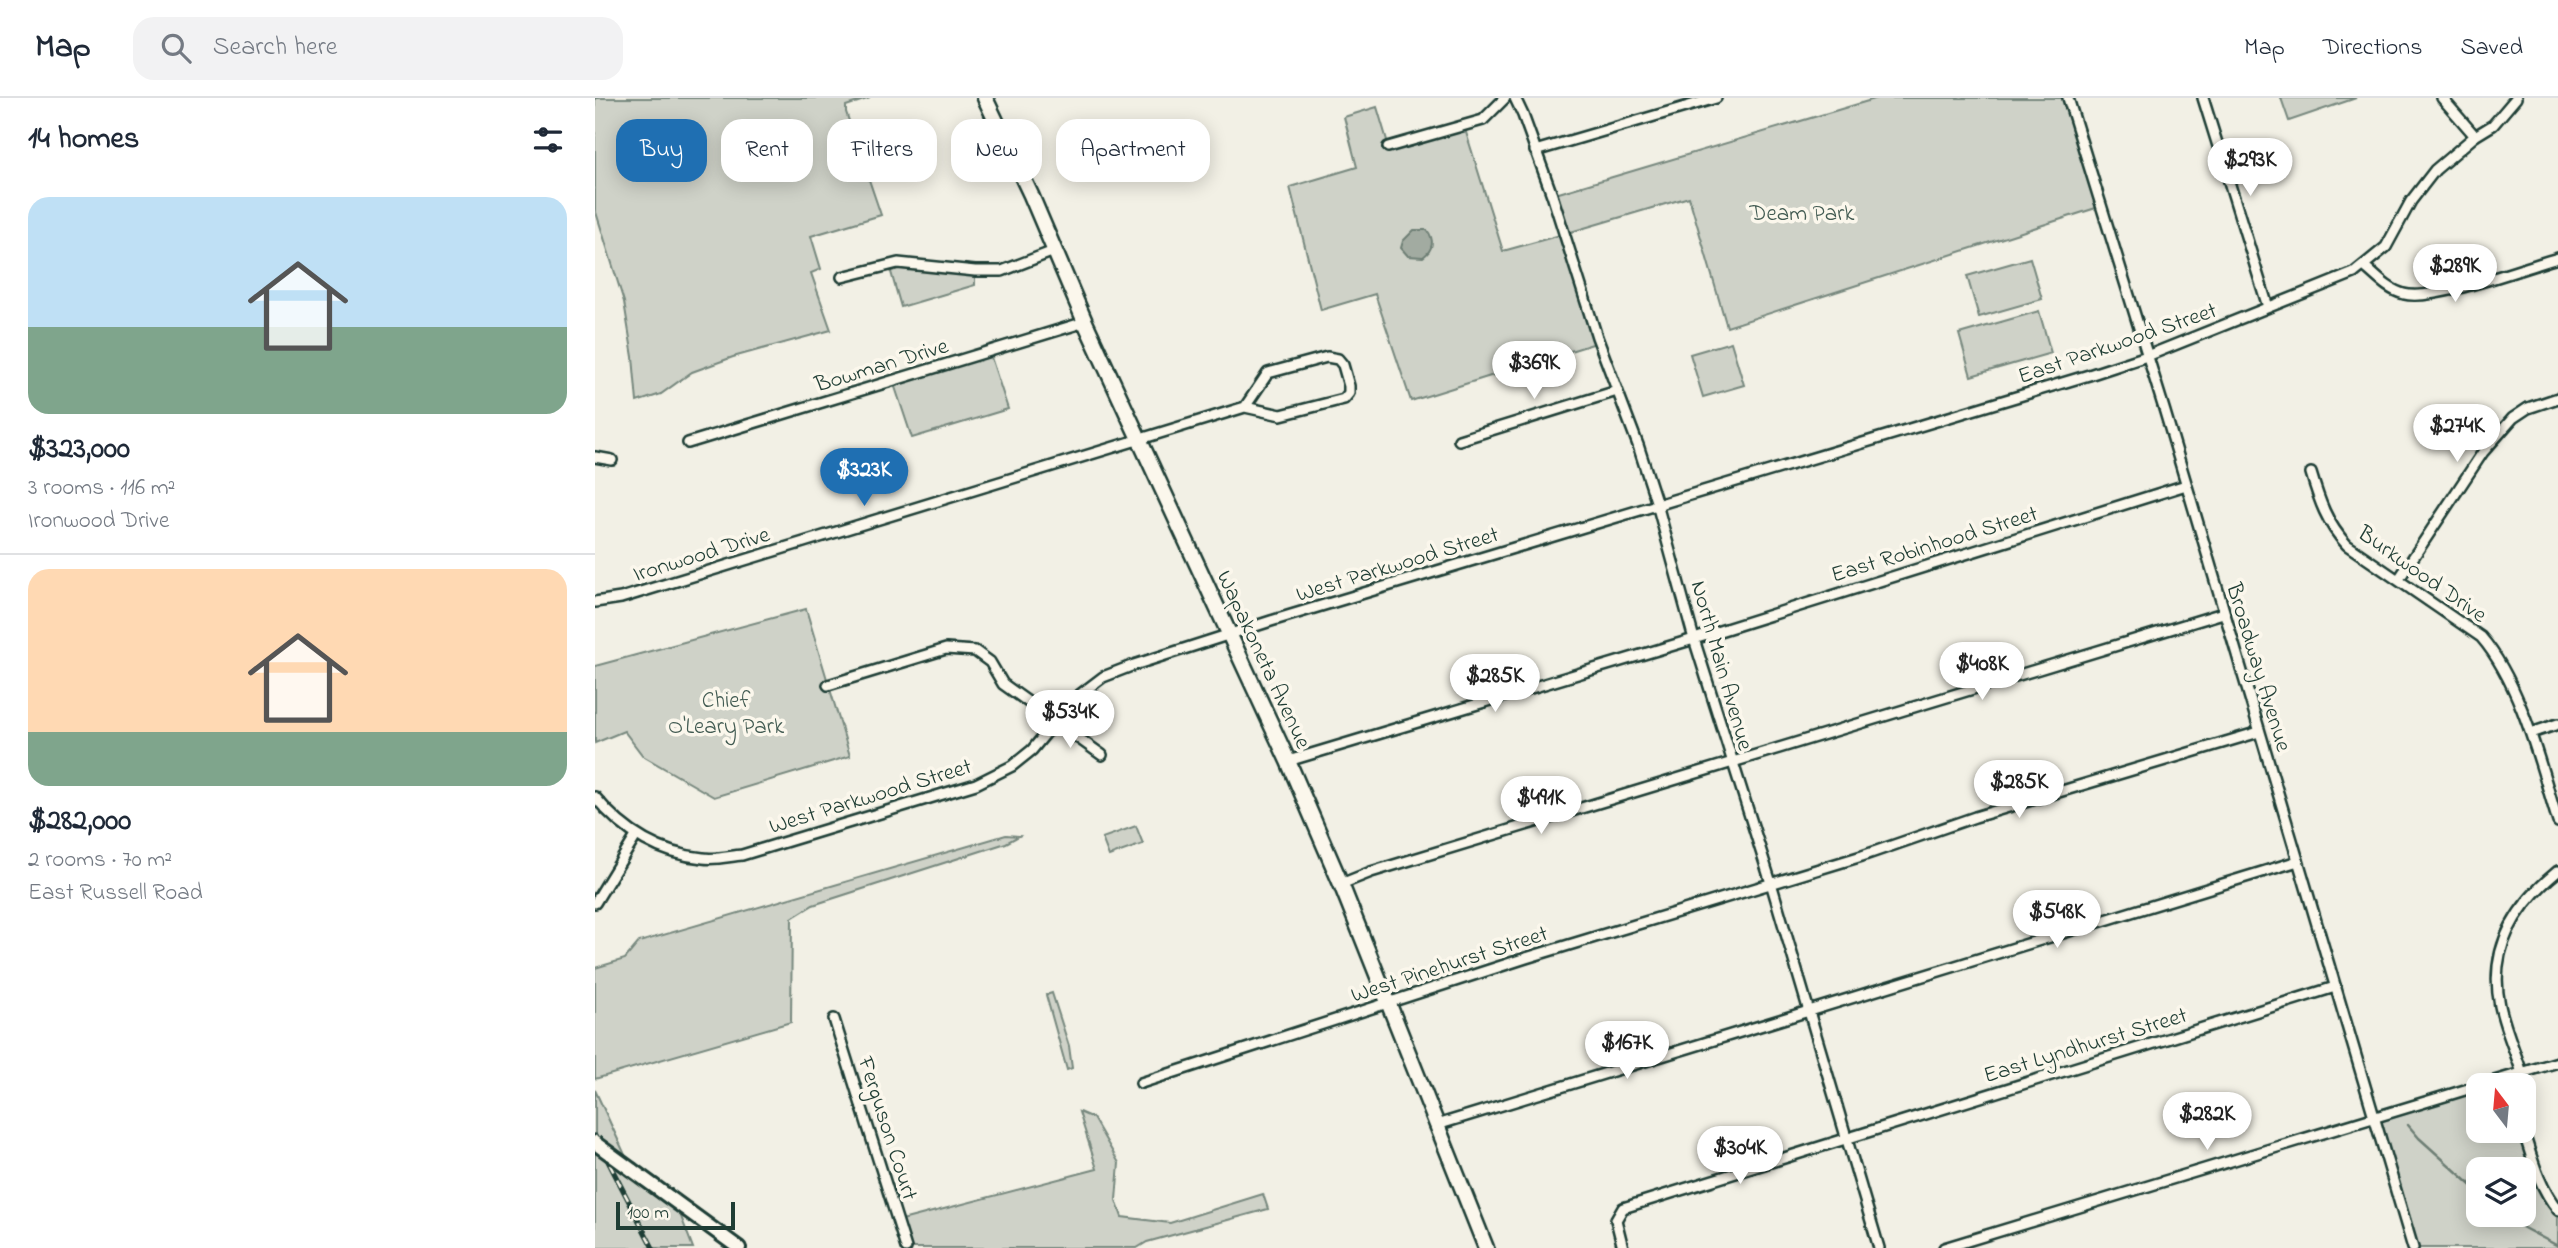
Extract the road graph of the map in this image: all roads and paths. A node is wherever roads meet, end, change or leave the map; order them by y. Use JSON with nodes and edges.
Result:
{"nodes":[{"id":1,"x":985,"y":98,"type":"edge"},
{"id":2,"x":1505,"y":98,"type":"edge"},
{"id":3,"x":1515,"y":98,"type":"edge"},
{"id":4,"x":1714,"y":98,"type":"edge"},
{"id":5,"x":2069,"y":98,"type":"edge"},
{"id":6,"x":2203,"y":98,"type":"edge"},
{"id":7,"x":2442,"y":98,"type":"edge"},
{"id":8,"x":2516,"y":98,"type":"edge"},
{"id":9,"x":2475,"y":136,"type":"junction"},
{"id":10,"x":1388,"y":147,"type":"dead end"},
{"id":11,"x":1535,"y":151,"type":"junction"},
{"id":12,"x":1055,"y":251,"type":"junction"},
{"id":13,"x":2558,"y":258,"type":"edge"},
{"id":14,"x":2364,"y":266,"type":"junction"},
{"id":15,"x":842,"y":277,"type":"dead end"},
{"id":16,"x":2268,"y":307,"type":"junction"},
{"id":17,"x":1085,"y":322,"type":"junction"},
{"id":18,"x":2147,"y":356,"type":"junction"},
{"id":19,"x":1617,"y":391,"type":"junction"},
{"id":20,"x":2558,"y":398,"type":"edge"},
{"id":21,"x":1245,"y":407,"type":"junction"},
{"id":22,"x":1139,"y":438,"type":"junction"},
{"id":23,"x":1459,"y":440,"type":"dead end"},
{"id":24,"x":688,"y":443,"type":"dead end"},
{"id":25,"x":595,"y":457,"type":"edge"},
{"id":26,"x":612,"y":460,"type":"dead end"},
{"id":27,"x":2311,"y":473,"type":"dead end"},
{"id":28,"x":2186,"y":485,"type":"junction"},
{"id":29,"x":1657,"y":505,"type":"junction"},
{"id":30,"x":2399,"y":579,"type":"junction"},
{"id":31,"x":595,"y":602,"type":"edge"},
{"id":32,"x":2223,"y":613,"type":"junction"},
{"id":33,"x":1230,"y":633,"type":"junction"},
{"id":34,"x":1694,"y":639,"type":"junction"},
{"id":35,"x":828,"y":685,"type":"dead end"},
{"id":36,"x":1056,"y":721,"type":"junction"},
{"id":37,"x":2558,"y":724,"type":"edge"},
{"id":38,"x":2259,"y":732,"type":"junction"},
{"id":39,"x":2531,"y":733,"type":"junction"},
{"id":40,"x":1102,"y":755,"type":"dead end"},
{"id":41,"x":1288,"y":761,"type":"junction"},
{"id":42,"x":1732,"y":763,"type":"junction"},
{"id":43,"x":595,"y":797,"type":"edge"},
{"id":44,"x":2558,"y":822,"type":"edge"},
{"id":45,"x":636,"y":836,"type":"junction"},
{"id":46,"x":2298,"y":861,"type":"junction"},
{"id":47,"x":2558,"y":871,"type":"edge"},
{"id":48,"x":1771,"y":883,"type":"junction"},
{"id":49,"x":1341,"y":884,"type":"junction"},
{"id":50,"x":595,"y":902,"type":"edge"},
{"id":51,"x":2335,"y":987,"type":"junction"},
{"id":52,"x":1389,"y":1002,"type":"junction"},
{"id":53,"x":1808,"y":1010,"type":"junction"},
{"id":54,"x":834,"y":1019,"type":"dead end"},
{"id":55,"x":2558,"y":1062,"type":"edge"},
{"id":56,"x":2522,"y":1073,"type":"joint"},
{"id":57,"x":1141,"y":1083,"type":"dead end"},
{"id":58,"x":2466,"y":1090,"type":"edge"},
{"id":59,"x":2375,"y":1116,"type":"junction"},
{"id":60,"x":1437,"y":1125,"type":"junction"},
{"id":61,"x":1845,"y":1137,"type":"junction"},
{"id":62,"x":595,"y":1143,"type":"edge"},
{"id":63,"x":2527,"y":1143,"type":"edge"},
{"id":64,"x":2558,"y":1210,"type":"edge"},
{"id":65,"x":739,"y":1248,"type":"edge"},
{"id":66,"x":907,"y":1248,"type":"edge"},
{"id":67,"x":1486,"y":1248,"type":"edge"},
{"id":68,"x":1623,"y":1248,"type":"edge"},
{"id":69,"x":1879,"y":1248,"type":"edge"},
{"id":70,"x":1944,"y":1248,"type":"edge"},
{"id":71,"x":2413,"y":1248,"type":"edge"}],
"edges":[{"from":1,"to":12,"type":"main road","name":"Wapakoneta Avenue"},
{"from":2,"to":10,"type":"street"},
{"from":3,"to":11,"type":"street","name":"North Main Avenue"},
{"from":4,"to":11,"type":"street"},
{"from":5,"to":18,"type":"street","name":"Broadway Avenue"},
{"from":6,"to":16,"type":"street"},
{"from":7,"to":9,"type":"street"},
{"from":8,"to":9,"type":"street","name":"East Parkwood Street"},
{"from":9,"to":14,"type":"street","name":"East Parkwood Street"},
{"from":11,"to":19,"type":"street","name":"North Main Avenue"},
{"from":12,"to":15,"type":"street"},
{"from":12,"to":17,"type":"main road","name":"Wapakoneta Avenue"},
{"from":13,"to":14,"type":"street"},
{"from":14,"to":16,"type":"street","name":"East Parkwood Street"},
{"from":16,"to":18,"type":"street","name":"East Parkwood Street"},
{"from":17,"to":22,"type":"main road","name":"Wapakoneta Avenue"},
{"from":17,"to":24,"type":"street","name":"Bowman Drive"},
{"from":18,"to":28,"type":"street","name":"Broadway Avenue"},
{"from":18,"to":29,"type":"street","name":"East Parkwood Street"},
{"from":19,"to":23,"type":"street"},
{"from":19,"to":29,"type":"street","name":"North Main Avenue"},
{"from":20,"to":30,"type":"street"},
{"from":21,"to":21,"type":"street"},
{"from":21,"to":22,"type":"street","name":"Ironwood Drive"},
{"from":22,"to":31,"type":"street","name":"Ironwood Drive"},
{"from":22,"to":33,"type":"main road","name":"Wapakoneta Avenue"},
{"from":25,"to":26,"type":"street"},
{"from":27,"to":30,"type":"street","name":"Burkwood Drive"},
{"from":28,"to":32,"type":"street","name":"Broadway Avenue"},
{"from":28,"to":34,"type":"street","name":"East Robinhood Street"},
{"from":29,"to":33,"type":"street","name":"West Parkwood Street"},
{"from":29,"to":34,"type":"street","name":"North Main Avenue"},
{"from":30,"to":39,"type":"street","name":"Burkwood Drive"},
{"from":32,"to":38,"type":"street","name":"Broadway Avenue"},
{"from":32,"to":42,"type":"street"},
{"from":33,"to":36,"type":"street","name":"West Parkwood Street"},
{"from":33,"to":41,"type":"main road","name":"Wapakoneta Avenue"},
{"from":34,"to":41,"type":"street","name":"East Robinhood Street"},
{"from":34,"to":42,"type":"street","name":"North Main Avenue"},
{"from":35,"to":36,"type":"street"},
{"from":36,"to":40,"type":"street"},
{"from":36,"to":45,"type":"street","name":"West Parkwood Street"},
{"from":37,"to":39,"type":"street"},
{"from":38,"to":46,"type":"street","name":"Broadway Avenue"},
{"from":38,"to":48,"type":"street","name":"West Pinehurst Street"},
{"from":39,"to":44,"type":"street","name":"Burkwood Drive"},
{"from":41,"to":49,"type":"main road","name":"Wapakoneta Avenue"},
{"from":42,"to":48,"type":"street","name":"North Main Avenue"},
{"from":42,"to":49,"type":"street"},
{"from":43,"to":45,"type":"street","name":"West Parkwood Street"},
{"from":45,"to":50,"type":"street"},
{"from":46,"to":51,"type":"street","name":"Broadway Avenue"},
{"from":46,"to":53,"type":"street"},
{"from":47,"to":56,"type":"street"},
{"from":48,"to":52,"type":"street","name":"West Pinehurst Street"},
{"from":48,"to":53,"type":"street","name":"North Main Avenue"},
{"from":49,"to":52,"type":"main road","name":"Wapakoneta Avenue"},
{"from":51,"to":59,"type":"street","name":"Broadway Avenue"},
{"from":51,"to":61,"type":"street","name":"East Lyndhurst Street"},
{"from":52,"to":57,"type":"street","name":"West Pinehurst Street"},
{"from":52,"to":60,"type":"main road","name":"Wapakoneta Avenue"},
{"from":53,"to":60,"type":"street"},
{"from":53,"to":61,"type":"street","name":"North Main Avenue"},
{"from":54,"to":66,"type":"street","name":"Ferguson Court"},
{"from":55,"to":56,"type":"street"},
{"from":58,"to":59,"type":"street"},
{"from":59,"to":70,"type":"street"},
{"from":59,"to":71,"type":"street","name":"Broadway Avenue"},
{"from":60,"to":67,"type":"main road","name":"Wapakoneta Avenue"},
{"from":61,"to":68,"type":"street","name":"East Lyndhurst Street"},
{"from":61,"to":69,"type":"street","name":"North Main Avenue"},
{"from":62,"to":65,"type":"main road","bridge":true},
{"from":63,"to":64,"type":"street"}]}
